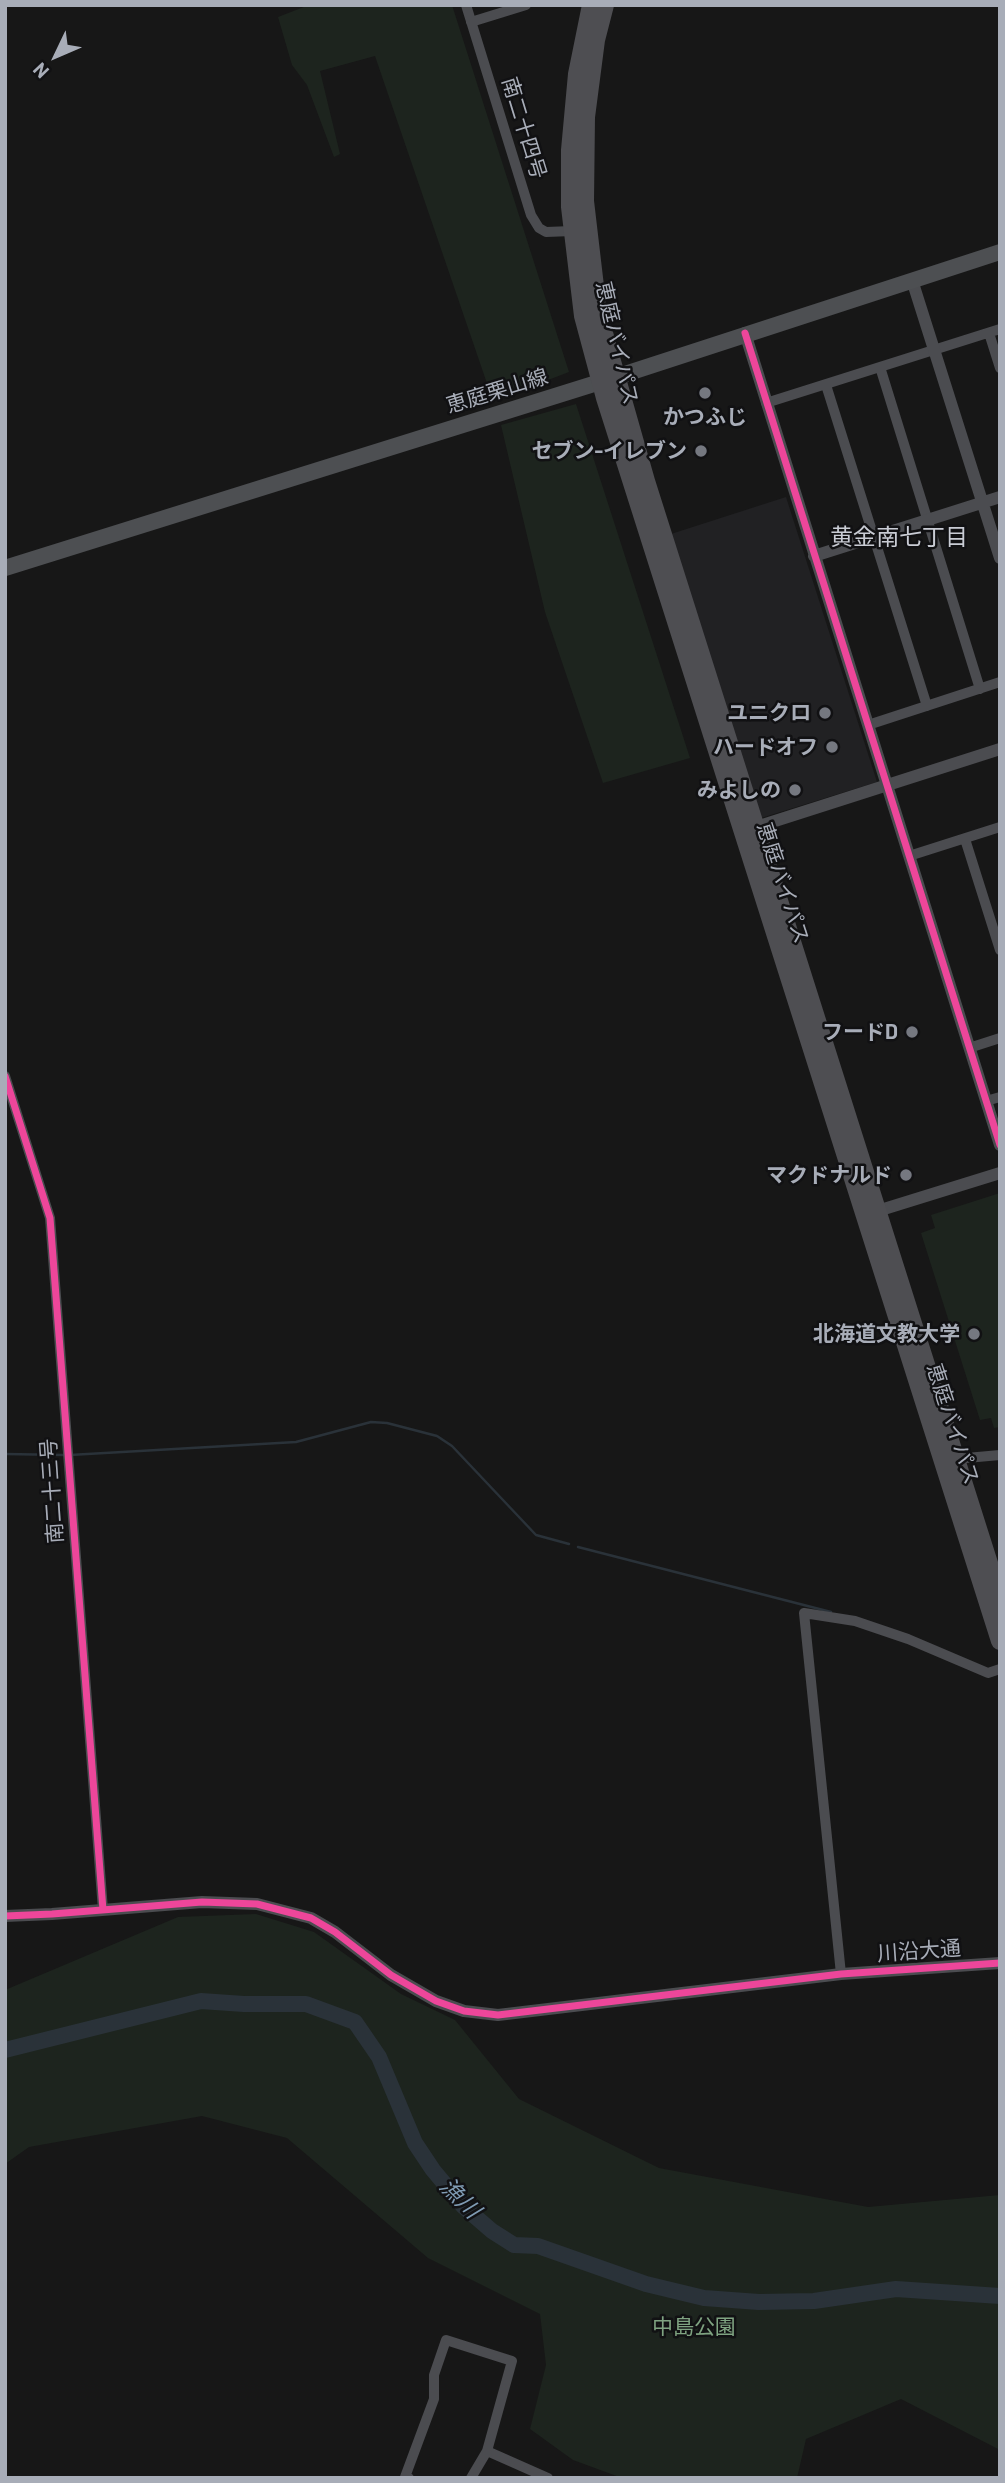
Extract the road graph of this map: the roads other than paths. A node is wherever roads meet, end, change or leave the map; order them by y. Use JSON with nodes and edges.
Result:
{"nodes":[{"id":1,"x":466,"y":5,"type":"edge"},
{"id":2,"x":526,"y":5,"type":"edge"},
{"id":3,"x":591,"y":5,"type":"edge"},
{"id":4,"x":605,"y":5,"type":"edge"},
{"id":5,"x":471,"y":22,"type":"junction"},
{"id":6,"x":572,"y":231,"type":"junction"},
{"id":7,"x":1000,"y":252,"type":"edge"},
{"id":8,"x":912,"y":280,"type":"junction"},
{"id":9,"x":994,"y":331,"type":"edge"},
{"id":10,"x":745,"y":333,"type":"junction"},
{"id":11,"x":934,"y":349,"type":"junction"},
{"id":12,"x":880,"y":367,"type":"junction"},
{"id":13,"x":1000,"y":368,"type":"edge"},
{"id":14,"x":608,"y":379,"type":"junction"},
{"id":15,"x":826,"y":385,"type":"junction"},
{"id":16,"x":766,"y":403,"type":"junction"},
{"id":17,"x":1000,"y":497,"type":"edge"},
{"id":18,"x":982,"y":502,"type":"junction"},
{"id":19,"x":928,"y":521,"type":"junction"},
{"id":20,"x":873,"y":537,"type":"junction"},
{"id":21,"x":814,"y":556,"type":"junction"},
{"id":22,"x":1000,"y":557,"type":"edge"},
{"id":23,"x":5,"y":568,"type":"edge"},
{"id":24,"x":1000,"y":682,"type":"edge"},
{"id":25,"x":980,"y":689,"type":"junction"},
{"id":26,"x":927,"y":706,"type":"junction"},
{"id":27,"x":868,"y":725,"type":"junction"},
{"id":28,"x":1000,"y":749,"type":"edge"},
{"id":29,"x":887,"y":785,"type":"junction"},
{"id":30,"x":1000,"y":827,"type":"edge"},
{"id":31,"x":749,"y":830,"type":"junction"},
{"id":32,"x":965,"y":839,"type":"junction"},
{"id":33,"x":909,"y":856,"type":"junction"},
{"id":34,"x":1000,"y":950,"type":"edge"},
{"id":35,"x":1000,"y":1038,"type":"edge"},
{"id":36,"x":969,"y":1048,"type":"junction"},
{"id":37,"x":5,"y":1076,"type":"edge"},
{"id":38,"x":1000,"y":1097,"type":"edge"},
{"id":39,"x":986,"y":1101,"type":"junction"},
{"id":40,"x":1000,"y":1145,"type":"edge"},
{"id":41,"x":1000,"y":1172,"type":"edge"},
{"id":42,"x":871,"y":1213,"type":"junction"},
{"id":43,"x":1000,"y":1455,"type":"edge"},
{"id":44,"x":955,"y":1459,"type":"junction"},
{"id":45,"x":1000,"y":1598,"type":"edge"},
{"id":46,"x":1000,"y":1642,"type":"edge"},
{"id":47,"x":1000,"y":1669,"type":"edge"},
{"id":48,"x":103,"y":1910,"type":"junction"},
{"id":49,"x":5,"y":1916,"type":"edge"},
{"id":50,"x":1000,"y":1963,"type":"edge"},
{"id":51,"x":841,"y":1974,"type":"junction"},
{"id":52,"x":487,"y":2451,"type":"junction"},
{"id":53,"x":409,"y":2478,"type":"edge"},
{"id":54,"x":471,"y":2478,"type":"edge"},
{"id":55,"x":548,"y":2478,"type":"edge"}],
"edges":[{"from":1,"to":5,"type":"street","name":"南二十四号"},
{"from":2,"to":5,"type":"street"},
{"from":3,"to":6,"type":"highway","name":"恵庭バイパス"},
{"from":4,"to":14,"type":"highway","name":"恵庭バイパス"},
{"from":5,"to":6,"type":"street","name":"南二十四号"},
{"from":6,"to":14,"type":"highway","name":"恵庭バイパス"},
{"from":7,"to":8,"type":"main road","name":"恵庭栗山線"},
{"from":8,"to":10,"type":"main road","name":"恵庭栗山線"},
{"from":8,"to":11,"type":"street"},
{"from":9,"to":11,"type":"street"},
{"from":9,"to":13,"type":"street"},
{"from":10,"to":14,"type":"main road","name":"恵庭栗山線"},
{"from":10,"to":16,"type":"street"},
{"from":11,"to":12,"type":"street"},
{"from":11,"to":18,"type":"street"},
{"from":12,"to":15,"type":"street"},
{"from":12,"to":19,"type":"street"},
{"from":14,"to":23,"type":"main road","name":"恵庭栗山線"},
{"from":14,"to":31,"type":"highway","name":"恵庭バイパス"},
{"from":15,"to":16,"type":"street"},
{"from":15,"to":20,"type":"street"},
{"from":16,"to":21,"type":"street"},
{"from":17,"to":18,"type":"street"},
{"from":18,"to":19,"type":"street"},
{"from":18,"to":22,"type":"street"},
{"from":19,"to":20,"type":"street"},
{"from":19,"to":25,"type":"street"},
{"from":20,"to":21,"type":"street"},
{"from":20,"to":26,"type":"street"},
{"from":21,"to":27,"type":"street"},
{"from":24,"to":25,"type":"street"},
{"from":25,"to":26,"type":"street"},
{"from":26,"to":27,"type":"street"},
{"from":27,"to":29,"type":"street"},
{"from":28,"to":29,"type":"street"},
{"from":29,"to":31,"type":"street"},
{"from":29,"to":33,"type":"street"},
{"from":30,"to":32,"type":"street"},
{"from":31,"to":42,"type":"highway","name":"恵庭バイパス"},
{"from":32,"to":33,"type":"street"},
{"from":32,"to":34,"type":"street"},
{"from":33,"to":36,"type":"street"},
{"from":35,"to":36,"type":"street"},
{"from":36,"to":39,"type":"street"},
{"from":37,"to":48,"type":"street","name":"南二十三号"},
{"from":38,"to":39,"type":"street"},
{"from":39,"to":40,"type":"street"},
{"from":41,"to":42,"type":"street"},
{"from":42,"to":44,"type":"highway","name":"恵庭バイパス"},
{"from":42,"to":46,"type":"highway","name":"恵庭バイパス"},
{"from":43,"to":44,"type":"street"},
{"from":44,"to":45,"type":"highway","name":"恵庭バイパス"},
{"from":47,"to":51,"type":"street"},
{"from":48,"to":49,"type":"street","name":"川沿大通"},
{"from":48,"to":51,"type":"street","name":"川沿大通"},
{"from":50,"to":51,"type":"street","name":"川沿大通"},
{"from":52,"to":53,"type":"street"},
{"from":52,"to":54,"type":"street"},
{"from":52,"to":55,"type":"street"}]}
